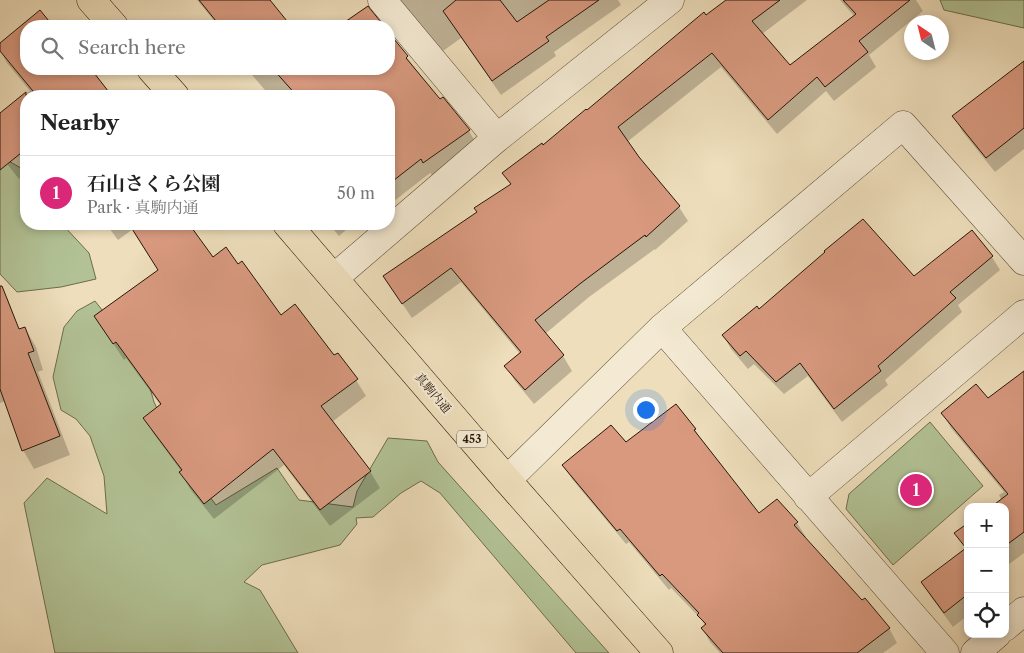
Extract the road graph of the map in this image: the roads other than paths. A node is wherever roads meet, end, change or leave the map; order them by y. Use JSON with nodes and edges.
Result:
{"nodes":[{"id":1,"x":91,"y":0,"type":"edge"},
{"id":2,"x":382,"y":0,"type":"edge"},
{"id":3,"x":669,"y":1,"type":"edge"},
{"id":4,"x":109,"y":20,"type":"edge"},
{"id":5,"x":156,"y":75,"type":"edge"},
{"id":6,"x":170,"y":90,"type":"edge"},
{"id":7,"x":497,"y":138,"type":"junction"},
{"id":8,"x":395,"y":226,"type":"edge"},
{"id":9,"x":292,"y":230,"type":"edge"},
{"id":10,"x":390,"y":230,"type":"edge"},
{"id":11,"x":1024,"y":260,"type":"edge"},
{"id":12,"x":334,"y":278,"type":"junction"},
{"id":13,"x":1024,"y":314,"type":"edge"},
{"id":14,"x":662,"y":328,"type":"junction"},
{"id":15,"x":507,"y":480,"type":"junction"},
{"id":16,"x":808,"y":497,"type":"junction"},
{"id":17,"x":1024,"y":611,"type":"edge"},
{"id":18,"x":1009,"y":624,"type":"edge"},
{"id":19,"x":992,"y":638,"type":"edge"},
{"id":20,"x":658,"y":653,"type":"edge"},
{"id":21,"x":944,"y":653,"type":"edge"},
{"id":22,"x":975,"y":653,"type":"edge"}],
"edges":[{"from":1,"to":4,"type":"highway"},
{"from":2,"to":7,"type":"street"},
{"from":3,"to":7,"type":"street"},
{"from":5,"to":6,"type":"highway"},
{"from":7,"to":8,"type":"street"},
{"from":9,"to":12,"type":"highway","name":"真駒内通","number":"453"},
{"from":10,"to":12,"type":"street"},
{"from":11,"to":14,"type":"street"},
{"from":12,"to":15,"type":"highway","name":"真駒内通","number":"453"},
{"from":13,"to":16,"type":"street"},
{"from":14,"to":15,"type":"street"},
{"from":14,"to":16,"type":"street"},
{"from":15,"to":20,"type":"highway","name":"真駒内通","number":"453"},
{"from":16,"to":21,"type":"street"},
{"from":17,"to":18,"type":"street"},
{"from":19,"to":22,"type":"street"}]}
